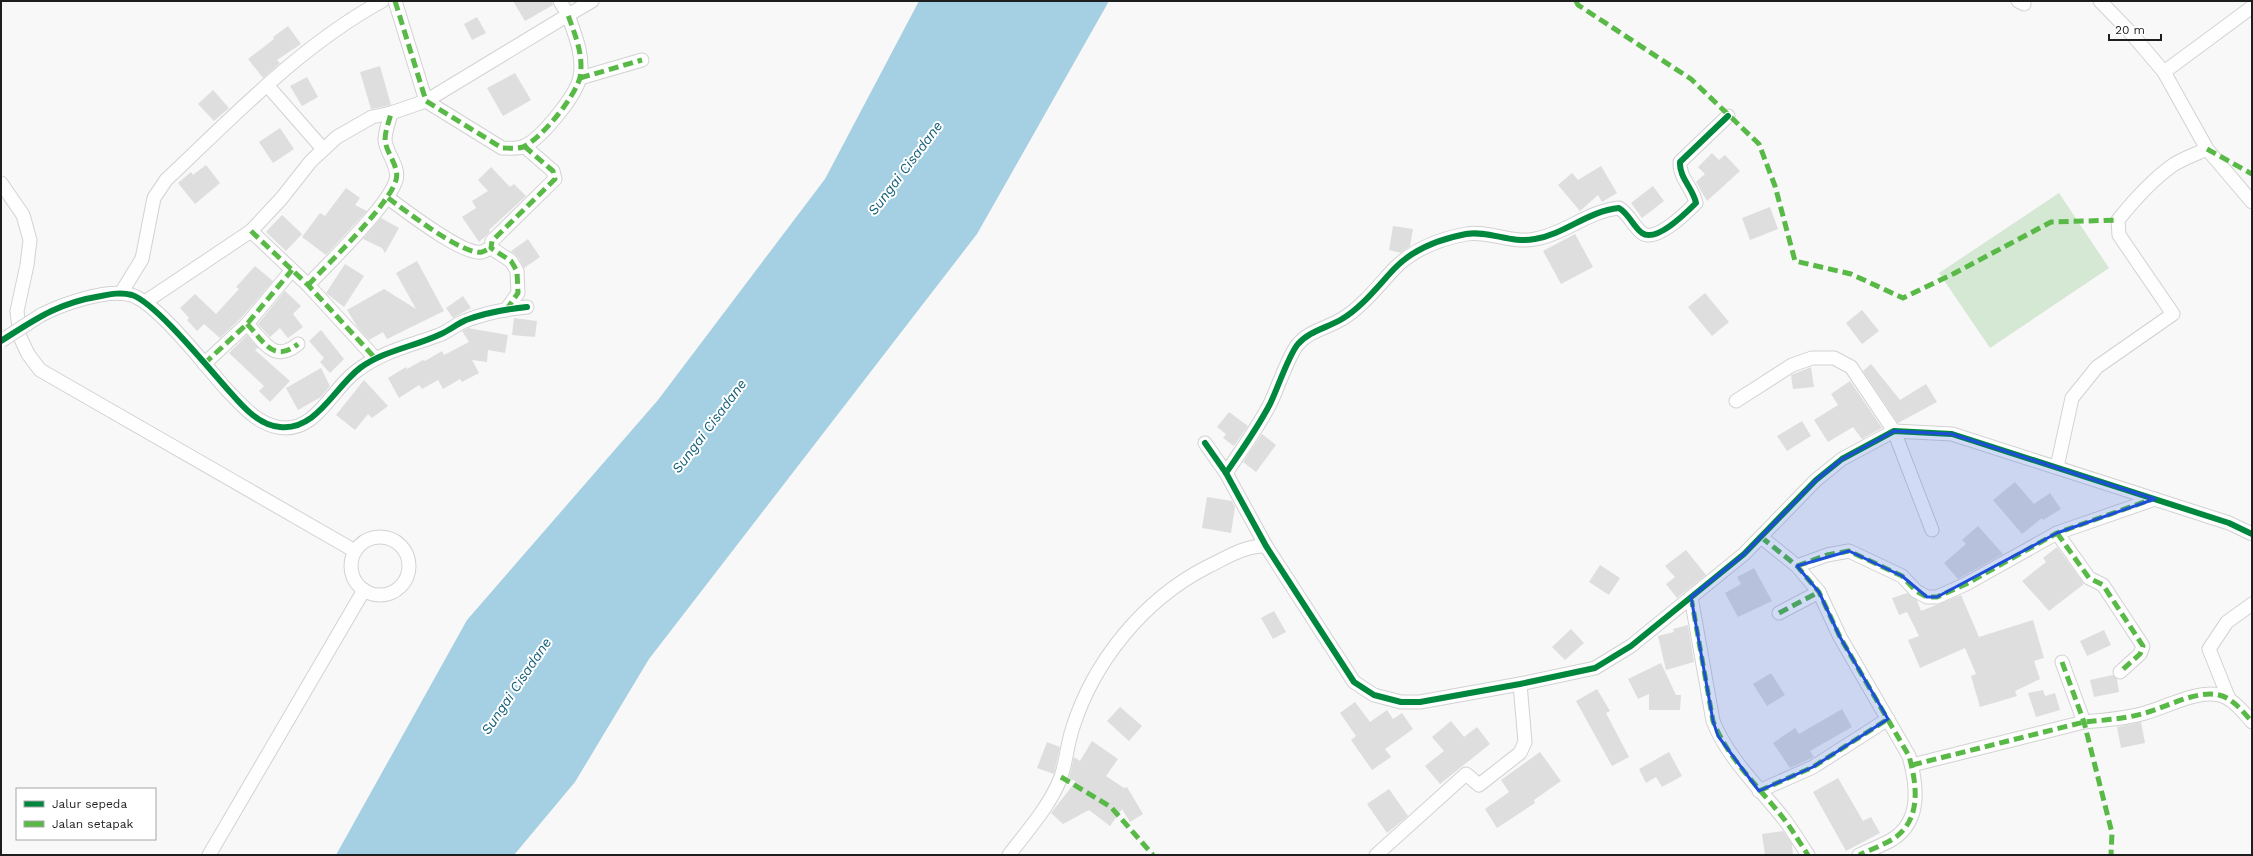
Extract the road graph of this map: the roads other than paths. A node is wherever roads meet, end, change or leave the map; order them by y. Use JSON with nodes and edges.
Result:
{"nodes":[{"id":1,"x":382,"y":1,"type":"edge"},
{"id":2,"x":395,"y":1,"type":"edge"},
{"id":3,"x":560,"y":1,"type":"edge"},
{"id":4,"x":592,"y":1,"type":"edge"},
{"id":5,"x":2100,"y":1,"type":"edge"},
{"id":6,"x":2252,"y":7,"type":"edge"},
{"id":7,"x":568,"y":15,"type":"junction"},
{"id":8,"x":642,"y":60,"type":"dead end"},
{"id":9,"x":2164,"y":72,"type":"junction"},
{"id":10,"x":580,"y":78,"type":"junction"},
{"id":11,"x":267,"y":85,"type":"junction"},
{"id":12,"x":426,"y":101,"type":"junction"},
{"id":13,"x":391,"y":113,"type":"junction"},
{"id":14,"x":1728,"y":116,"type":"dead end"},
{"id":15,"x":524,"y":146,"type":"junction"},
{"id":16,"x":323,"y":149,"type":"junction"},
{"id":17,"x":2208,"y":149,"type":"junction"},
{"id":18,"x":1,"y":183,"type":"edge"},
{"id":19,"x":388,"y":198,"type":"junction"},
{"id":20,"x":2252,"y":202,"type":"edge"},
{"id":21,"x":251,"y":232,"type":"junction"},
{"id":22,"x":491,"y":248,"type":"junction"},
{"id":23,"x":292,"y":270,"type":"junction"},
{"id":24,"x":308,"y":285,"type":"junction"},
{"id":25,"x":121,"y":293,"type":"junction"},
{"id":26,"x":145,"y":302,"type":"junction"},
{"id":27,"x":527,"y":307,"type":"dead end"},
{"id":28,"x":506,"y":310,"type":"junction"},
{"id":29,"x":247,"y":324,"type":"junction"},
{"id":30,"x":1,"y":340,"type":"edge"},
{"id":31,"x":298,"y":344,"type":"dead end"},
{"id":32,"x":375,"y":358,"type":"junction"},
{"id":33,"x":204,"y":364,"type":"junction"},
{"id":34,"x":1736,"y":401,"type":"dead end"},
{"id":35,"x":1894,"y":431,"type":"junction"},
{"id":36,"x":1205,"y":443,"type":"dead end"},
{"id":37,"x":2057,"y":468,"type":"junction"},
{"id":38,"x":1226,"y":473,"type":"junction"},
{"id":39,"x":2155,"y":499,"type":"junction"},
{"id":40,"x":1932,"y":530,"type":"dead end"},
{"id":41,"x":2057,"y":533,"type":"junction"},
{"id":42,"x":2252,"y":534,"type":"edge"},
{"id":43,"x":1761,"y":537,"type":"junction"},
{"id":44,"x":1266,"y":546,"type":"junction"},
{"id":45,"x":355,"y":551,"type":"junction"},
{"id":46,"x":1797,"y":566,"type":"junction"},
{"id":47,"x":364,"y":590,"type":"junction"},
{"id":48,"x":1819,"y":592,"type":"junction"},
{"id":49,"x":1692,"y":597,"type":"junction"},
{"id":50,"x":2252,"y":604,"type":"edge"},
{"id":51,"x":1779,"y":613,"type":"dead end"},
{"id":52,"x":2062,"y":662,"type":"dead end"},
{"id":53,"x":2120,"y":672,"type":"dead end"},
{"id":54,"x":1520,"y":684,"type":"junction"},
{"id":55,"x":2229,"y":700,"type":"junction"},
{"id":56,"x":1888,"y":719,"type":"junction"},
{"id":57,"x":2084,"y":722,"type":"junction"},
{"id":58,"x":2252,"y":722,"type":"edge"},
{"id":59,"x":1912,"y":765,"type":"junction"},
{"id":60,"x":1759,"y":791,"type":"junction"},
{"id":61,"x":209,"y":855,"type":"edge"},
{"id":62,"x":1009,"y":855,"type":"edge"},
{"id":63,"x":1376,"y":855,"type":"edge"},
{"id":64,"x":1808,"y":855,"type":"edge"},
{"id":65,"x":1860,"y":855,"type":"edge"}],
"edges":[{"from":1,"to":11,"type":"street"},
{"from":2,"to":12,"type":"street"},
{"from":3,"to":7,"type":"street"},
{"from":4,"to":7,"type":"street"},
{"from":5,"to":9,"type":"street"},
{"from":6,"to":9,"type":"street"},
{"from":7,"to":10,"type":"street"},
{"from":7,"to":12,"type":"street"},
{"from":8,"to":10,"type":"street"},
{"from":9,"to":17,"type":"street"},
{"from":10,"to":15,"type":"street"},
{"from":11,"to":16,"type":"street"},
{"from":11,"to":25,"type":"street"},
{"from":12,"to":13,"type":"street"},
{"from":12,"to":15,"type":"street"},
{"from":13,"to":16,"type":"street"},
{"from":13,"to":19,"type":"street"},
{"from":14,"to":38,"type":"street"},
{"from":15,"to":22,"type":"street"},
{"from":16,"to":21,"type":"street"},
{"from":17,"to":20,"type":"street"},
{"from":17,"to":37,"type":"street"},
{"from":18,"to":45,"type":"street"},
{"from":19,"to":22,"type":"street"},
{"from":19,"to":24,"type":"street"},
{"from":21,"to":23,"type":"street"},
{"from":21,"to":26,"type":"street"},
{"from":22,"to":28,"type":"street"},
{"from":23,"to":24,"type":"street"},
{"from":23,"to":29,"type":"street"},
{"from":24,"to":32,"type":"street"},
{"from":25,"to":26,"type":"street"},
{"from":25,"to":30,"type":"street","bridge":true},
{"from":26,"to":33,"type":"street"},
{"from":27,"to":28,"type":"street"},
{"from":28,"to":32,"type":"street"},
{"from":29,"to":31,"type":"street"},
{"from":29,"to":33,"type":"street"},
{"from":32,"to":33,"type":"street"},
{"from":34,"to":35,"type":"street"},
{"from":35,"to":37,"type":"street"},
{"from":35,"to":40,"type":"street"},
{"from":35,"to":43,"type":"street"},
{"from":36,"to":38,"type":"street"},
{"from":37,"to":39,"type":"street"},
{"from":38,"to":44,"type":"street"},
{"from":39,"to":41,"type":"street"},
{"from":39,"to":42,"type":"street"},
{"from":41,"to":46,"type":"street"},
{"from":41,"to":53,"type":"street"},
{"from":43,"to":46,"type":"street"},
{"from":43,"to":49,"type":"street"},
{"from":44,"to":54,"type":"street"},
{"from":44,"to":62,"type":"street"},
{"from":45,"to":47,"type":"street"},
{"from":45,"to":47,"type":"street"},
{"from":46,"to":48,"type":"street"},
{"from":47,"to":61,"type":"street"},
{"from":48,"to":51,"type":"street"},
{"from":48,"to":56,"type":"street"},
{"from":49,"to":54,"type":"street"},
{"from":49,"to":60,"type":"street"},
{"from":50,"to":55,"type":"street"},
{"from":52,"to":57,"type":"street"},
{"from":54,"to":63,"type":"street"},
{"from":55,"to":57,"type":"street"},
{"from":55,"to":58,"type":"street"},
{"from":56,"to":59,"type":"street"},
{"from":56,"to":60,"type":"street"},
{"from":57,"to":59,"type":"street"},
{"from":59,"to":65,"type":"street"},
{"from":60,"to":64,"type":"street"}]}
